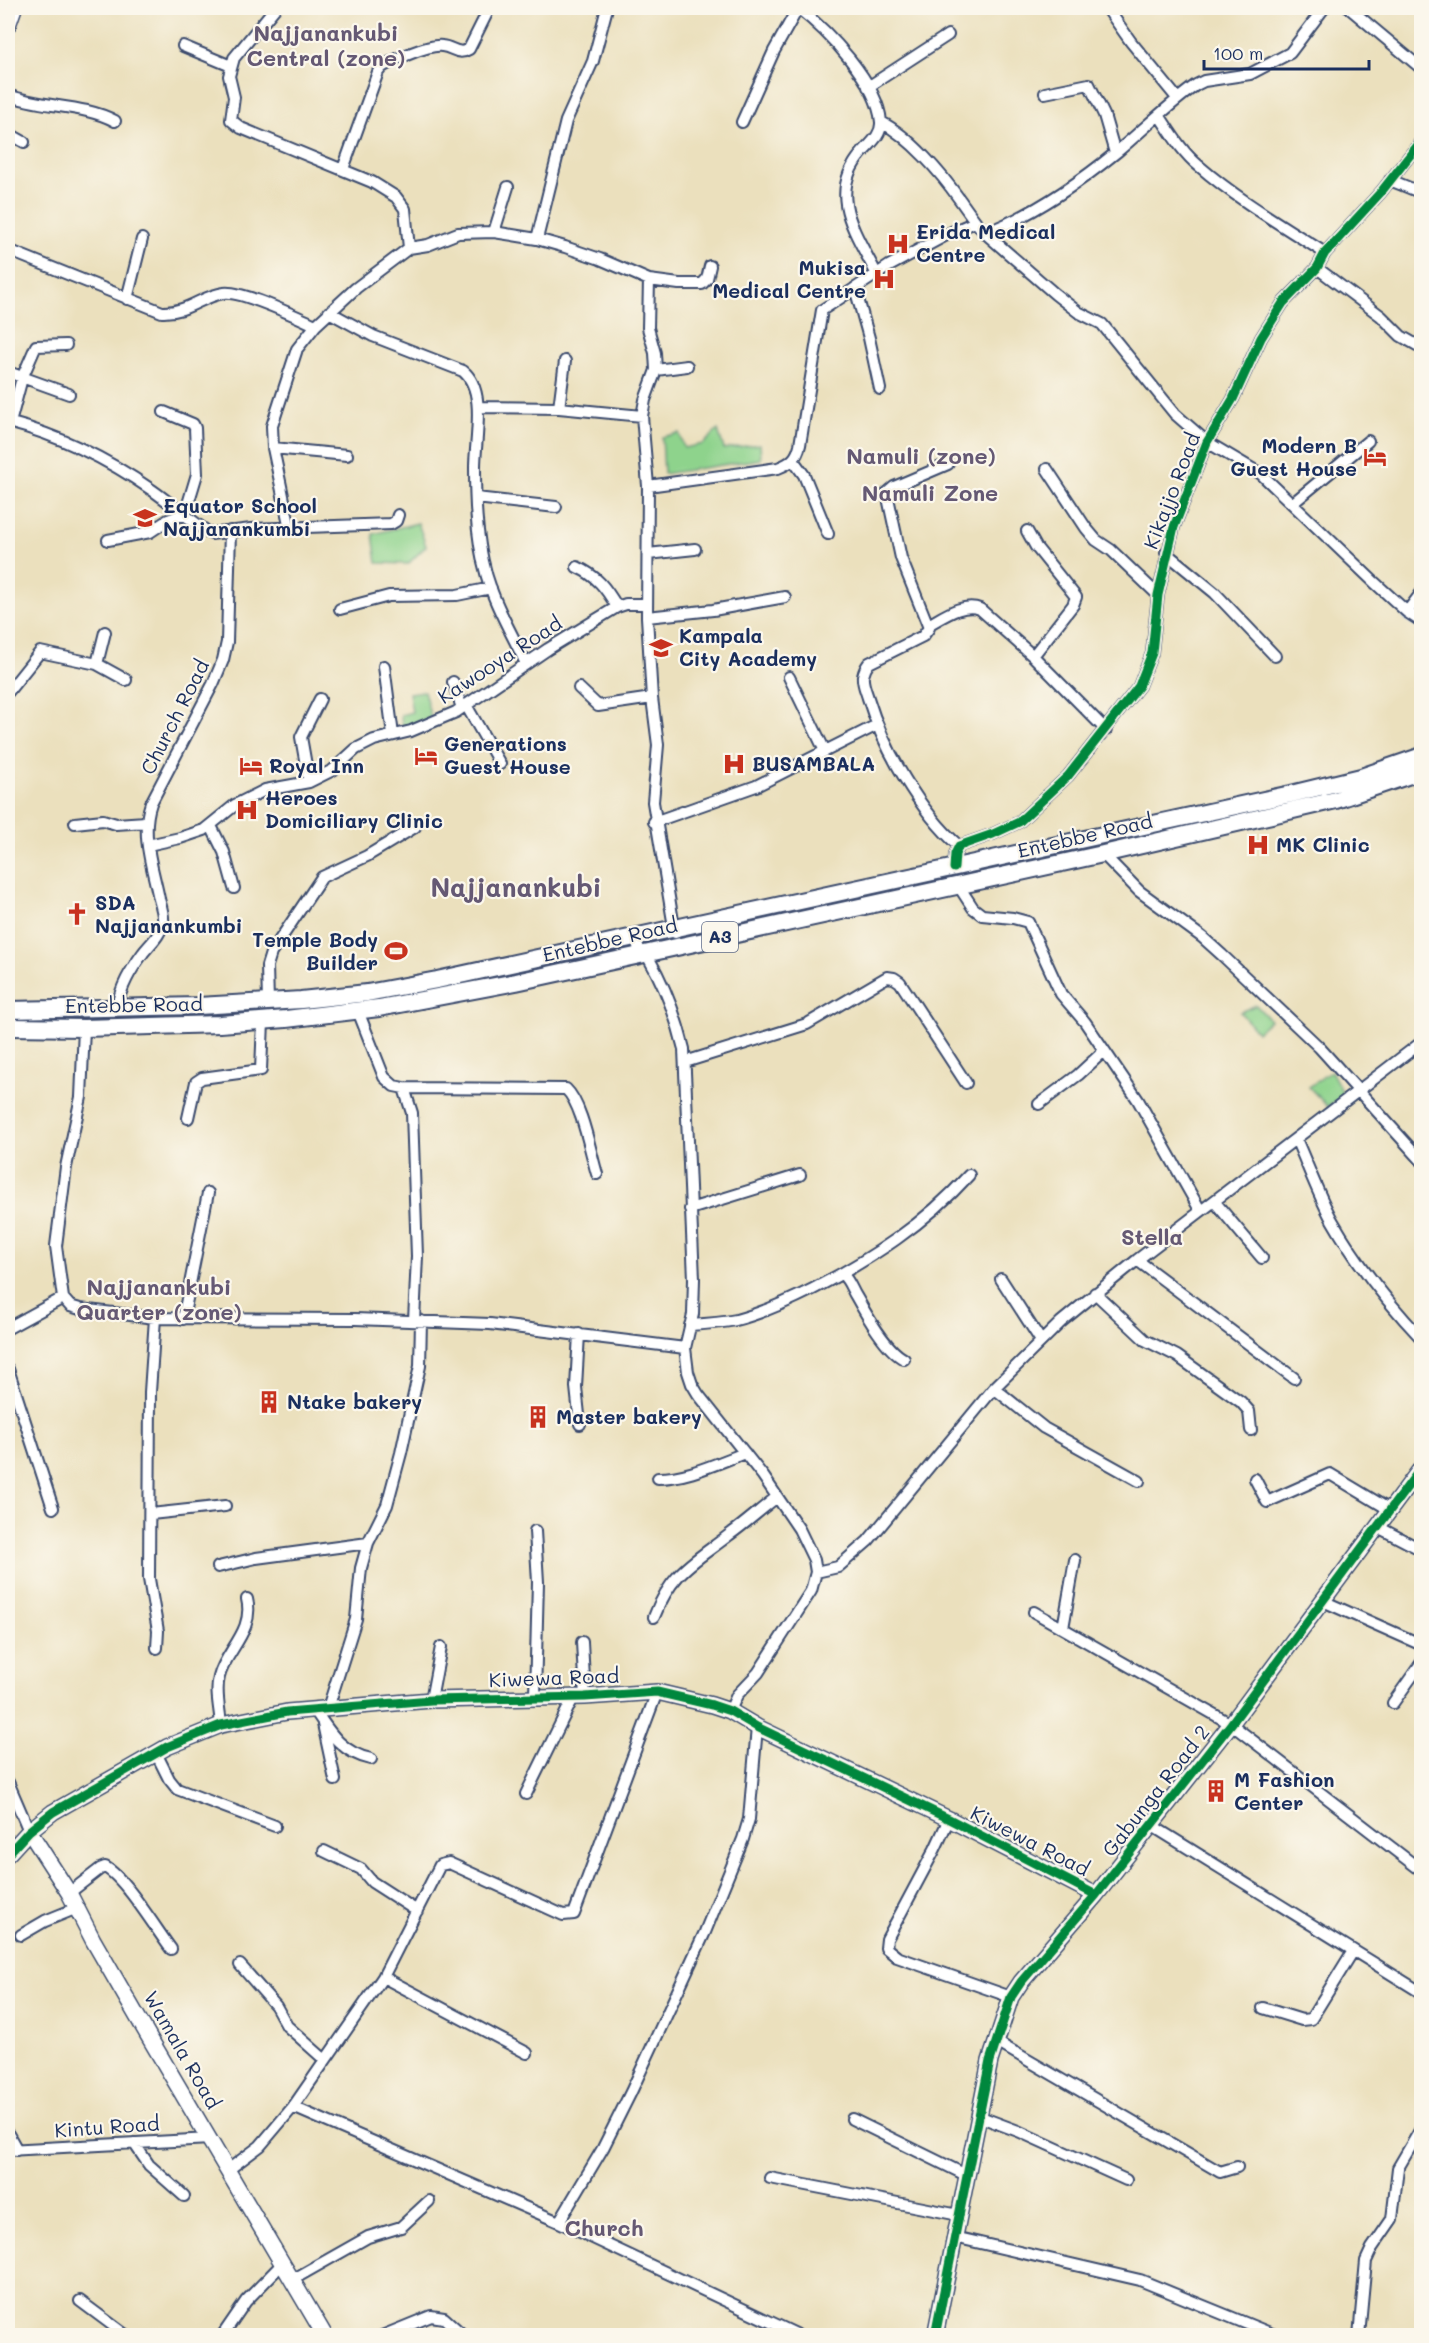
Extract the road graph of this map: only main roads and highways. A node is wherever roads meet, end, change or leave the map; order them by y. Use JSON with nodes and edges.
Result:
{"nodes":[{"id":1,"x":1422,"y":756,"type":"edge"},
{"id":2,"x":1422,"y":771,"type":"edge"},
{"id":3,"x":8,"y":1010,"type":"edge"},
{"id":4,"x":8,"y":1027,"type":"edge"}],
"edges":[{"from":1,"to":3,"type":"main road","name":"Entebbe Road","number":"A3"},
{"from":2,"to":4,"type":"main road","name":"Entebbe Road","number":"A3"}]}
